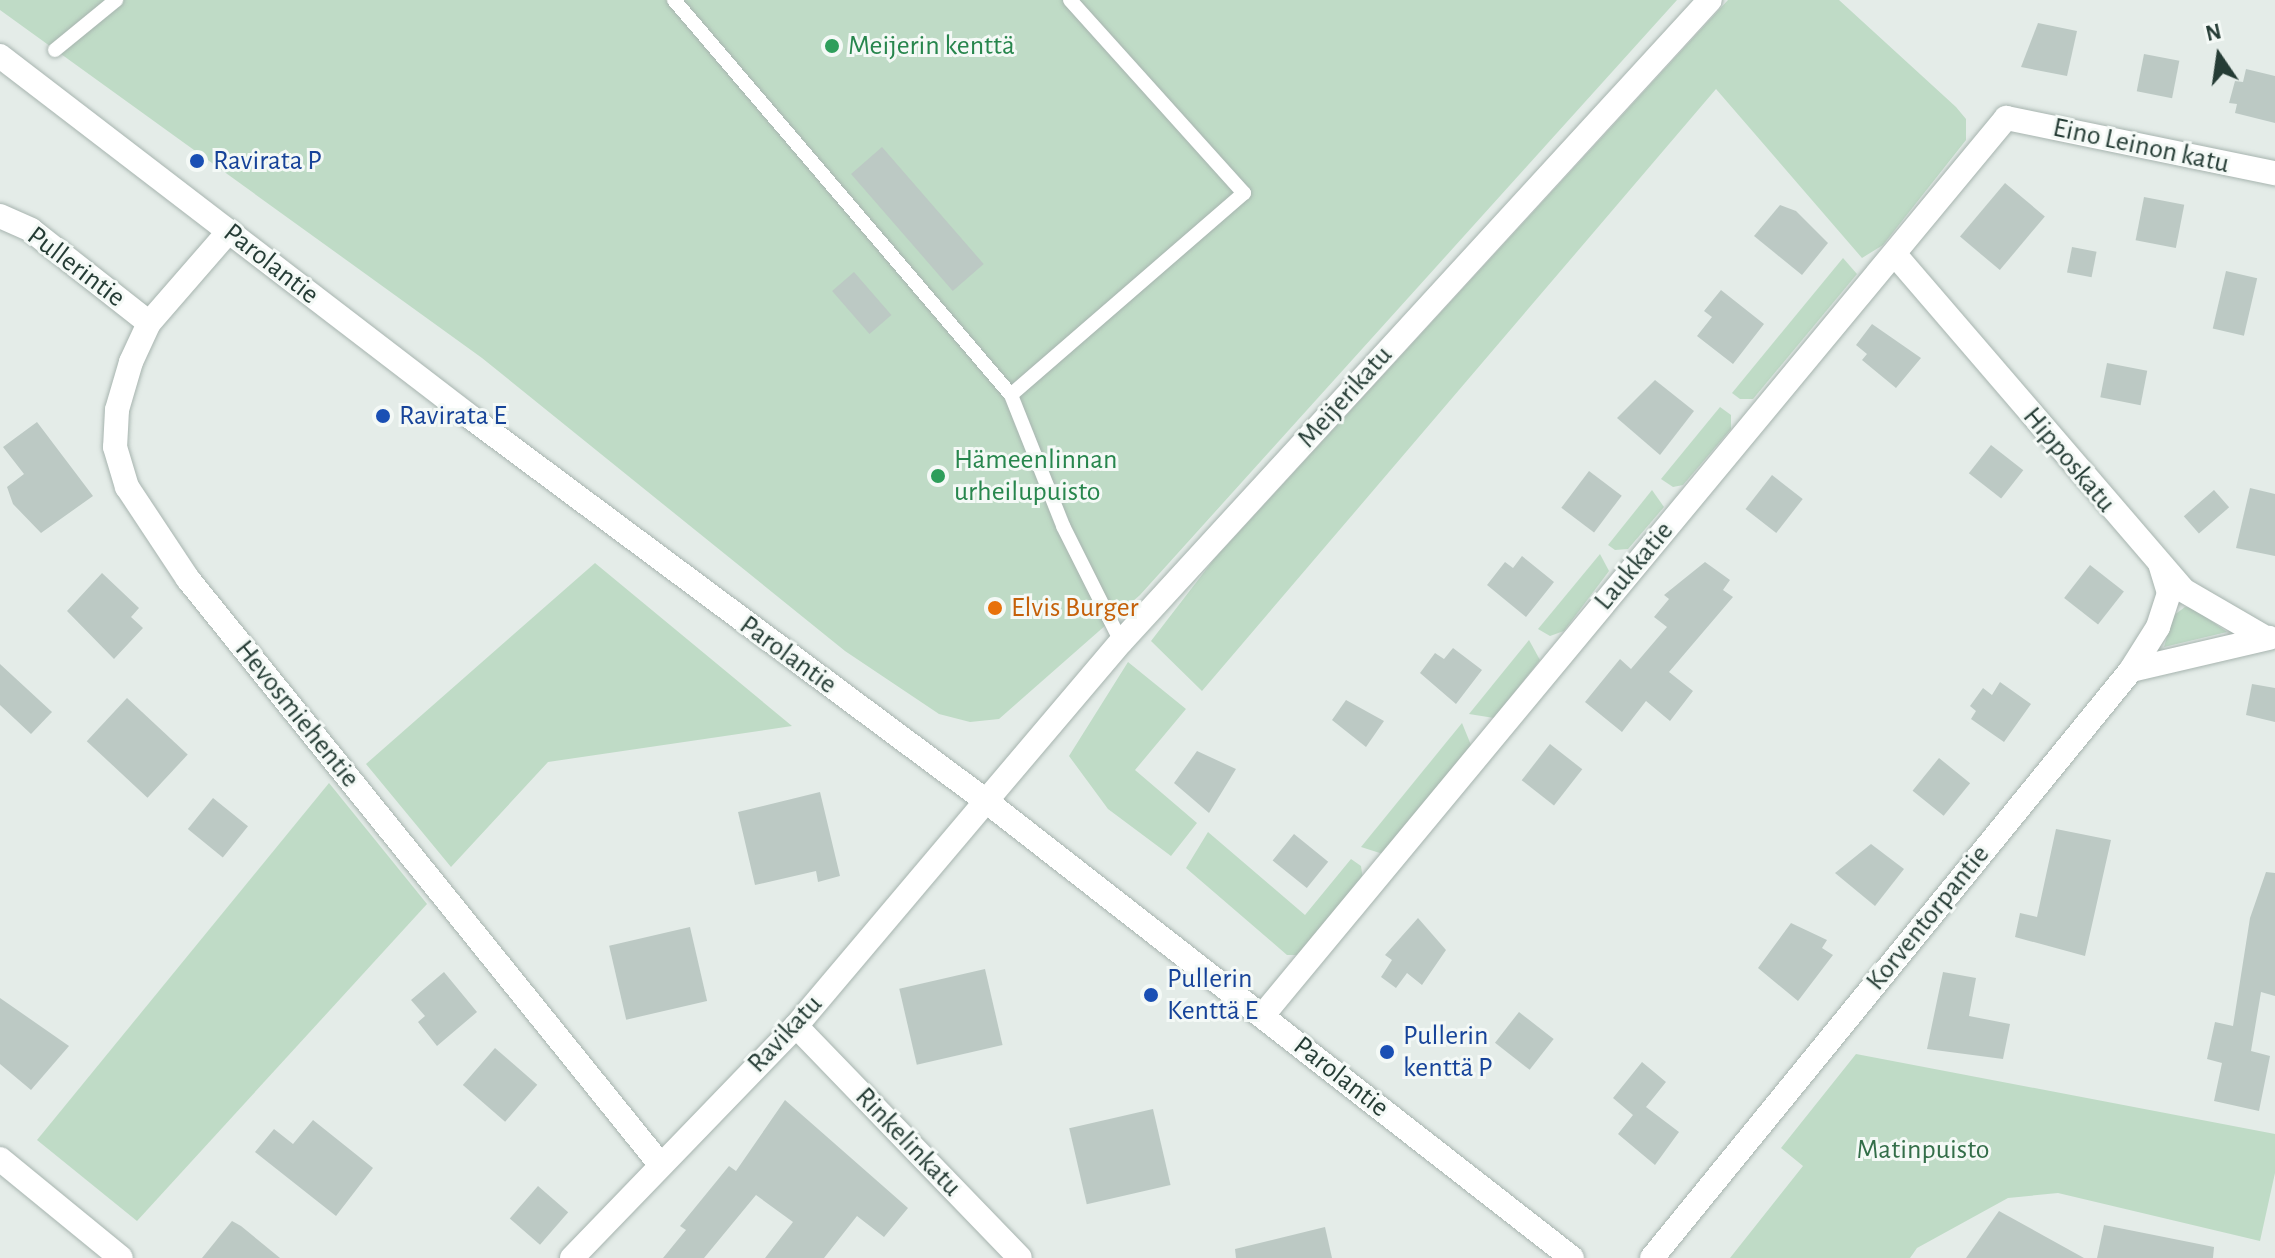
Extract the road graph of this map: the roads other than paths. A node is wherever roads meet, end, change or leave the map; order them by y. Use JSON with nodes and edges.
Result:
{"nodes":[{"id":1,"x":116,"y":0,"type":"edge"},
{"id":2,"x":674,"y":0,"type":"edge"},
{"id":3,"x":1070,"y":0,"type":"edge"},
{"id":4,"x":1710,"y":0,"type":"edge"},
{"id":5,"x":55,"y":50,"type":"dead end"},
{"id":6,"x":0,"y":56,"type":"edge"},
{"id":7,"x":2006,"y":118,"type":"joint"},
{"id":8,"x":2275,"y":173,"type":"edge"},
{"id":9,"x":0,"y":216,"type":"edge"},
{"id":10,"x":229,"y":231,"type":"junction"},
{"id":11,"x":1897,"y":257,"type":"junction"},
{"id":12,"x":149,"y":323,"type":"junction"},
{"id":13,"x":1011,"y":395,"type":"junction"},
{"id":14,"x":2160,"y":564,"type":"junction"},
{"id":15,"x":2270,"y":638,"type":"edge"},
{"id":16,"x":1121,"y":642,"type":"junction"},
{"id":17,"x":2131,"y":670,"type":"junction"},
{"id":18,"x":986,"y":801,"type":"junction"},
{"id":19,"x":1263,"y":1015,"type":"junction"},
{"id":20,"x":796,"y":1026,"type":"junction"},
{"id":21,"x":0,"y":1159,"type":"edge"},
{"id":22,"x":659,"y":1163,"type":"junction"},
{"id":23,"x":121,"y":1258,"type":"edge"},
{"id":24,"x":572,"y":1258,"type":"edge"},
{"id":25,"x":1020,"y":1258,"type":"edge"},
{"id":26,"x":1572,"y":1258,"type":"edge"},
{"id":27,"x":1652,"y":1258,"type":"edge"}],
"edges":[{"from":1,"to":5,"type":"lane"},
{"from":2,"to":13,"type":"lane"},
{"from":3,"to":13,"type":"lane"},
{"from":4,"to":16,"type":"street","name":"Meijerikatu"},
{"from":6,"to":10,"type":"street","name":"Parolantie"},
{"from":7,"to":8,"type":"street","name":"Eino Leinon katu"},
{"from":7,"to":11,"type":"street","name":"Laukkatie"},
{"from":9,"to":12,"type":"street","name":"Pullerintie"},
{"from":10,"to":12,"type":"street","name":"Hevosmiehentie"},
{"from":10,"to":18,"type":"street","name":"Parolantie"},
{"from":11,"to":14,"type":"street","name":"Hipposkatu"},
{"from":11,"to":19,"type":"street","name":"Laukkatie"},
{"from":12,"to":22,"type":"street","name":"Hevosmiehentie"},
{"from":13,"to":16,"type":"lane"},
{"from":14,"to":15,"type":"street","name":"Hipposkatu"},
{"from":14,"to":17,"type":"street","name":"Korventorpantie"},
{"from":15,"to":17,"type":"street"},
{"from":16,"to":18,"type":"street","name":"Meijerikatu"},
{"from":17,"to":27,"type":"street","name":"Korventorpantie"},
{"from":18,"to":19,"type":"street","name":"Parolantie"},
{"from":18,"to":20,"type":"street","name":"Ravikatu"},
{"from":19,"to":26,"type":"street","name":"Parolantie"},
{"from":20,"to":22,"type":"street","name":"Ravikatu"},
{"from":20,"to":25,"type":"street","name":"Rinkelinkatu"},
{"from":21,"to":23,"type":"street"},
{"from":22,"to":24,"type":"street","name":"Ravikatu"}]}
